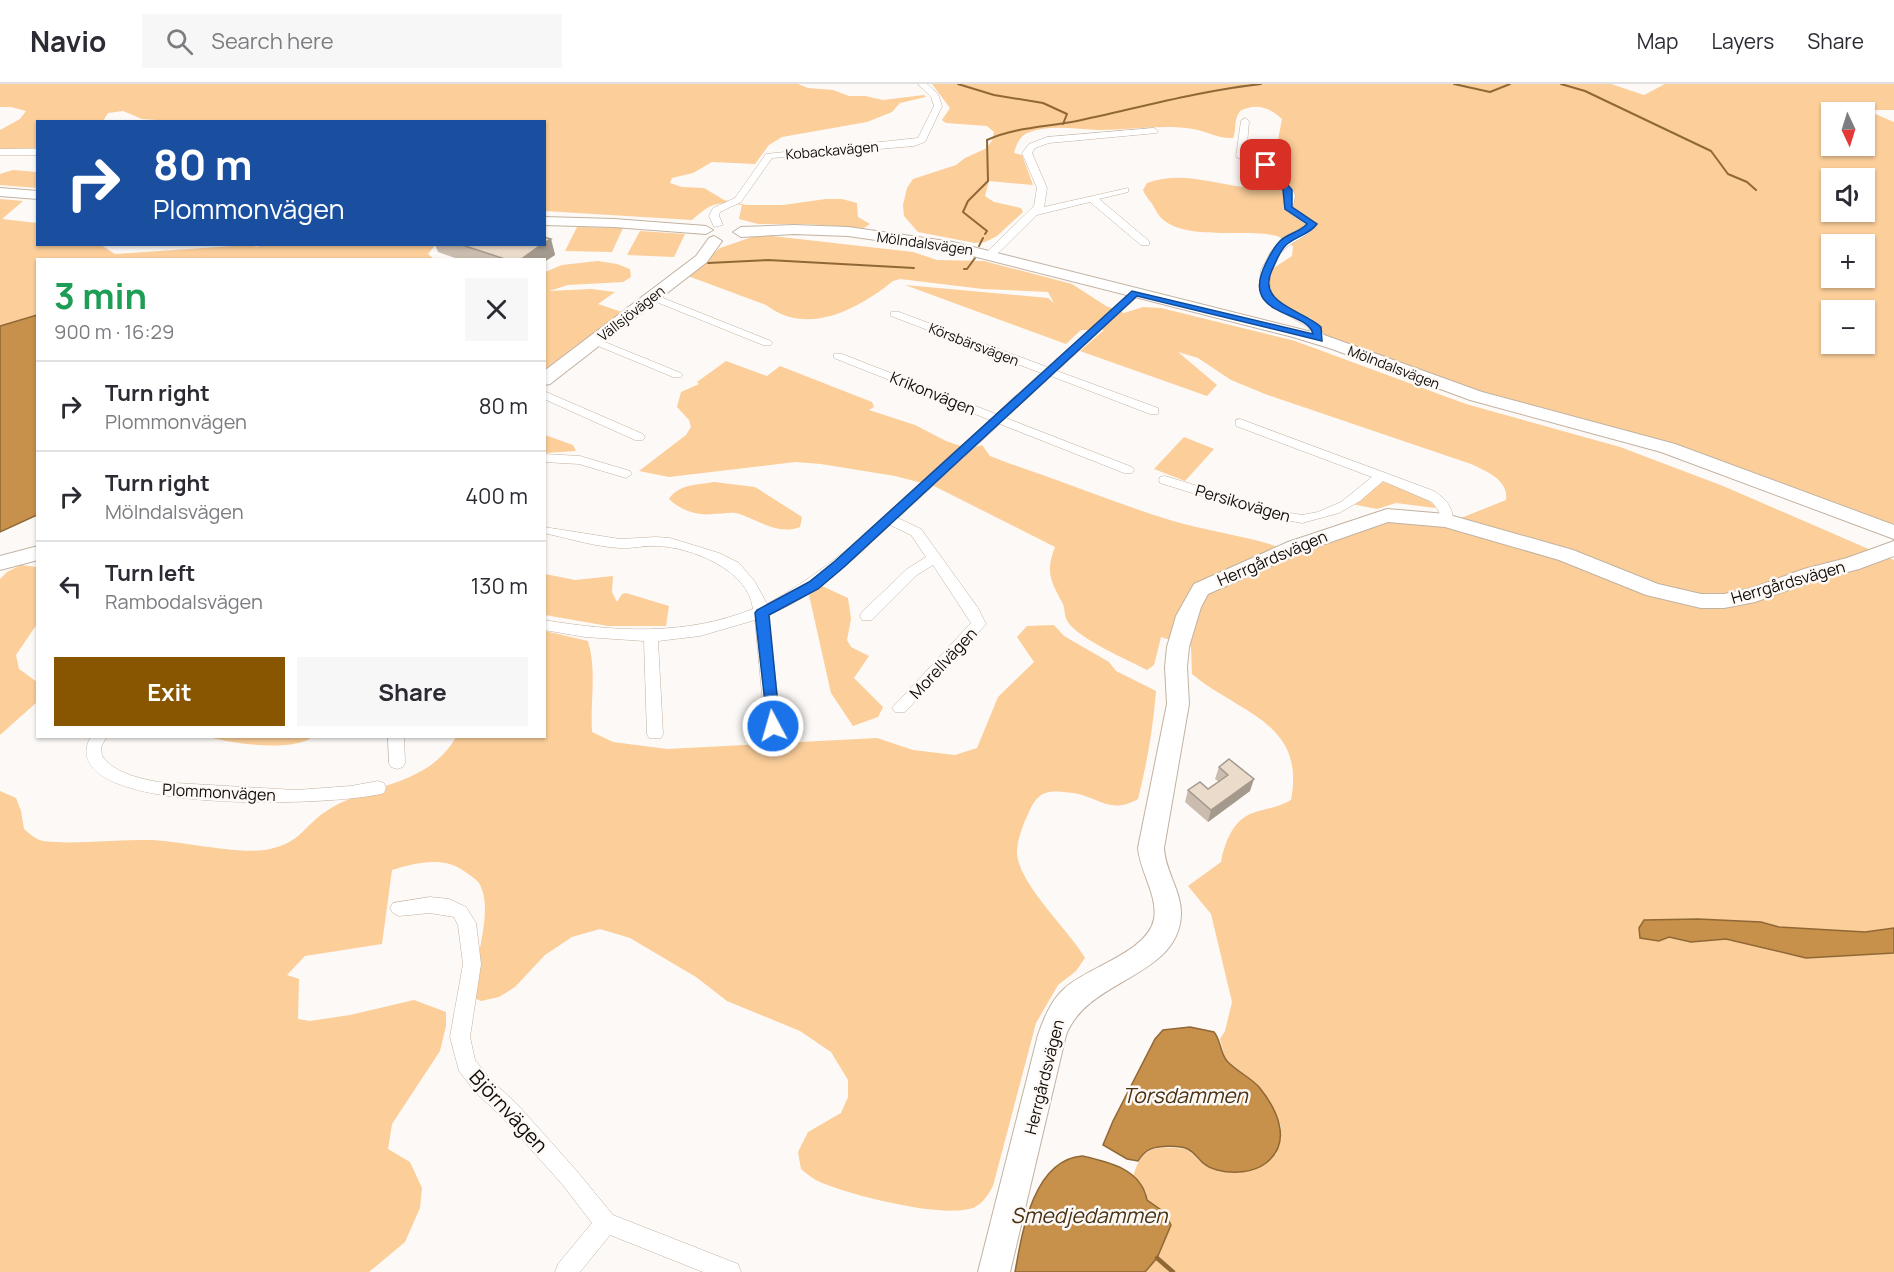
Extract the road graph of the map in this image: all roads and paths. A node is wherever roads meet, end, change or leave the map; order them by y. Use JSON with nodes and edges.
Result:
{"nodes":[{"id":1,"x":922,"y":84,"type":"edge"},
{"id":2,"x":1245,"y":121,"type":"dead end"},
{"id":3,"x":1154,"y":130,"type":"dead end"},
{"id":4,"x":0,"y":152,"type":"edge"},
{"id":5,"x":36,"y":152,"type":"edge"},
{"id":6,"x":1125,"y":190,"type":"dead end"},
{"id":7,"x":0,"y":192,"type":"edge"},
{"id":8,"x":36,"y":195,"type":"edge"},
{"id":9,"x":1093,"y":199,"type":"junction"},
{"id":10,"x":1036,"y":212,"type":"junction"},
{"id":11,"x":546,"y":221,"type":"edge"},
{"id":12,"x":713,"y":232,"type":"junction"},
{"id":13,"x":1145,"y":243,"type":"dead end"},
{"id":14,"x":992,"y":253,"type":"junction"},
{"id":15,"x":1136,"y":293,"type":"junction"},
{"id":16,"x":653,"y":297,"type":"junction"},
{"id":17,"x":895,"y":314,"type":"dead end"},
{"id":18,"x":1319,"y":339,"type":"junction"},
{"id":19,"x":595,"y":341,"type":"junction"},
{"id":20,"x":767,"y":343,"type":"dead end"},
{"id":21,"x":838,"y":356,"type":"dead end"},
{"id":22,"x":1049,"y":372,"type":"junction"},
{"id":23,"x":677,"y":375,"type":"dead end"},
{"id":24,"x":546,"y":378,"type":"edge"},
{"id":25,"x":546,"y":395,"type":"edge"},
{"id":26,"x":1154,"y":411,"type":"dead end"},
{"id":27,"x":998,"y":419,"type":"junction"},
{"id":28,"x":1240,"y":423,"type":"dead end"},
{"id":29,"x":639,"y":437,"type":"dead end"},
{"id":30,"x":546,"y":458,"type":"edge"},
{"id":31,"x":1128,"y":470,"type":"dead end"},
{"id":32,"x":626,"y":474,"type":"dead end"},
{"id":33,"x":1380,"y":476,"type":"junction"},
{"id":34,"x":1165,"y":480,"type":"dead end"},
{"id":35,"x":888,"y":519,"type":"junction"},
{"id":36,"x":1446,"y":521,"type":"junction"},
{"id":37,"x":548,"y":530,"type":"dead end"},
{"id":38,"x":1894,"y":532,"type":"edge"},
{"id":39,"x":1894,"y":549,"type":"edge"},
{"id":40,"x":36,"y":554,"type":"edge"},
{"id":41,"x":934,"y":558,"type":"junction"},
{"id":42,"x":0,"y":563,"type":"edge"},
{"id":43,"x":762,"y":613,"type":"junction"},
{"id":44,"x":867,"y":616,"type":"dead end"},
{"id":45,"x":546,"y":625,"type":"edge"},
{"id":46,"x":651,"y":637,"type":"junction"},
{"id":47,"x":900,"y":708,"type":"dead end"},
{"id":48,"x":773,"y":726,"type":"dead end"},
{"id":49,"x":655,"y":734,"type":"dead end"},
{"id":50,"x":98,"y":738,"type":"edge"},
{"id":51,"x":396,"y":738,"type":"edge"},
{"id":52,"x":397,"y":763,"type":"dead end"},
{"id":53,"x":378,"y":788,"type":"dead end"},
{"id":54,"x":399,"y":908,"type":"dead end"},
{"id":55,"x":606,"y":1223,"type":"junction"},
{"id":56,"x":566,"y":1272,"type":"edge"},
{"id":57,"x":730,"y":1272,"type":"edge"},
{"id":58,"x":994,"y":1272,"type":"edge"}],
"edges":[{"from":1,"to":12,"type":"street","name":"Kobackavägen"},
{"from":2,"to":18,"type":"street"},
{"from":3,"to":10,"type":"street"},
{"from":4,"to":5,"type":"street"},
{"from":6,"to":9,"type":"street"},
{"from":7,"to":8,"type":"street"},
{"from":9,"to":10,"type":"street"},
{"from":9,"to":13,"type":"street"},
{"from":10,"to":14,"type":"street"},
{"from":11,"to":12,"type":"street"},
{"from":12,"to":14,"type":"street","name":"Mölndalsvägen"},
{"from":12,"to":16,"type":"street","name":"Vällsjövägen"},
{"from":14,"to":15,"type":"street","name":"Mölndalsvägen"},
{"from":15,"to":18,"type":"street","name":"Mölndalsvägen"},
{"from":15,"to":22,"type":"street"},
{"from":16,"to":19,"type":"street","name":"Vällsjövägen"},
{"from":16,"to":20,"type":"street"},
{"from":17,"to":22,"type":"street","name":"Körsbärsvägen"},
{"from":18,"to":38,"type":"street","name":"Mölndalsvägen"},
{"from":19,"to":23,"type":"street"},
{"from":19,"to":24,"type":"street","name":"Vällsjövägen"},
{"from":21,"to":27,"type":"street","name":"Krikonvägen"},
{"from":22,"to":26,"type":"street","name":"Körsbärsvägen"},
{"from":22,"to":27,"type":"street"},
{"from":25,"to":29,"type":"street"},
{"from":27,"to":31,"type":"street","name":"Krikonvägen"},
{"from":27,"to":35,"type":"street"},
{"from":28,"to":33,"type":"street"},
{"from":30,"to":32,"type":"street"},
{"from":33,"to":34,"type":"street","name":"Persikovägen"},
{"from":33,"to":36,"type":"street"},
{"from":35,"to":41,"type":"street","name":"Morellvägen"},
{"from":35,"to":43,"type":"street"},
{"from":36,"to":39,"type":"street","name":"Herrgårdsvägen"},
{"from":36,"to":58,"type":"street","name":"Herrgårdsvägen"},
{"from":37,"to":43,"type":"street"},
{"from":40,"to":42,"type":"street"},
{"from":41,"to":44,"type":"street"},
{"from":41,"to":47,"type":"street","name":"Morellvägen"},
{"from":43,"to":46,"type":"street"},
{"from":43,"to":48,"type":"street"},
{"from":45,"to":46,"type":"street"},
{"from":46,"to":49,"type":"street"},
{"from":50,"to":53,"type":"street","name":"Plommonvägen"},
{"from":51,"to":52,"type":"street"},
{"from":54,"to":55,"type":"street","name":"Björnvägen"},
{"from":55,"to":56,"type":"street"},
{"from":55,"to":57,"type":"street","name":"Björnvägen"}]}
